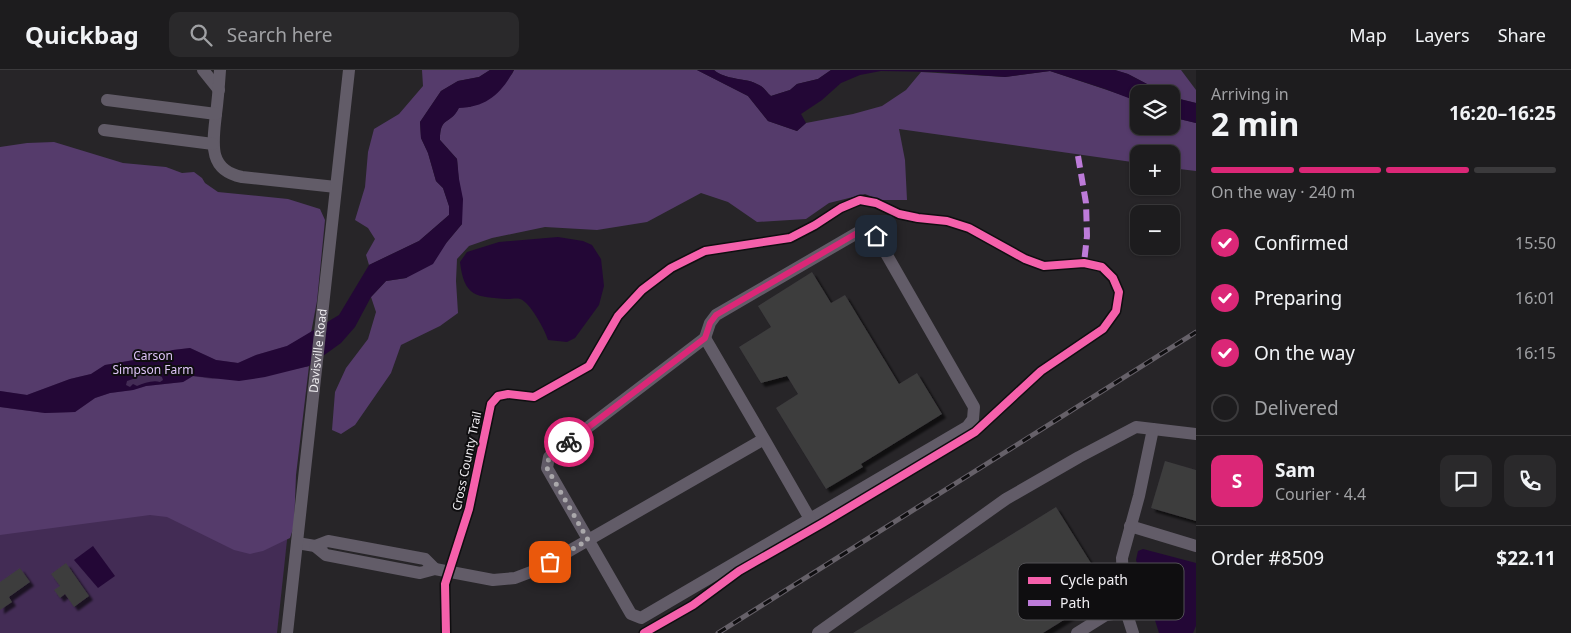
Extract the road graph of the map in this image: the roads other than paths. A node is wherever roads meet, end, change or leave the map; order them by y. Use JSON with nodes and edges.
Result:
{"nodes":[{"id":1,"x":203,"y":70,"type":"edge"},
{"id":2,"x":220,"y":70,"type":"edge"},
{"id":3,"x":349,"y":70,"type":"edge"},
{"id":4,"x":219,"y":90,"type":"junction"},
{"id":5,"x":107,"y":100,"type":"dead end"},
{"id":6,"x":216,"y":114,"type":"junction"},
{"id":7,"x":104,"y":130,"type":"dead end"},
{"id":8,"x":213,"y":144,"type":"junction"},
{"id":9,"x":336,"y":187,"type":"junction"},
{"id":10,"x":705,"y":338,"type":"junction"},
{"id":11,"x":1153,"y":429,"type":"junction"},
{"id":12,"x":1196,"y":434,"type":"edge"},
{"id":13,"x":764,"y":439,"type":"junction"},
{"id":14,"x":810,"y":519,"type":"junction"},
{"id":15,"x":1130,"y":526,"type":"junction"},
{"id":16,"x":588,"y":540,"type":"junction"},
{"id":17,"x":297,"y":543,"type":"junction"},
{"id":18,"x":1196,"y":546,"type":"edge"},
{"id":19,"x":1122,"y":563,"type":"edge"},
{"id":20,"x":1098,"y":620,"type":"edge"},
{"id":21,"x":1128,"y":620,"type":"edge"},
{"id":22,"x":287,"y":633,"type":"edge"},
{"id":23,"x":818,"y":633,"type":"edge"},
{"id":24,"x":1077,"y":633,"type":"edge"},
{"id":25,"x":1132,"y":633,"type":"edge"}],
"edges":[{"from":1,"to":4,"type":"street"},
{"from":2,"to":4,"type":"street"},
{"from":3,"to":9,"type":"street","name":"Davisville Road"},
{"from":4,"to":6,"type":"street"},
{"from":5,"to":6,"type":"street"},
{"from":6,"to":8,"type":"street"},
{"from":7,"to":8,"type":"street"},
{"from":8,"to":9,"type":"street"},
{"from":9,"to":17,"type":"street","name":"Davisville Road"},
{"from":10,"to":13,"type":"street"},
{"from":10,"to":14,"type":"street"},
{"from":10,"to":16,"type":"street"},
{"from":11,"to":12,"type":"street"},
{"from":11,"to":15,"type":"street"},
{"from":11,"to":23,"type":"street"},
{"from":13,"to":14,"type":"street"},
{"from":13,"to":16,"type":"street"},
{"from":14,"to":16,"type":"street"},
{"from":15,"to":18,"type":"street"},
{"from":15,"to":19,"type":"street"},
{"from":16,"to":17,"type":"street"},
{"from":17,"to":22,"type":"street","name":"Davisville Road"},
{"from":20,"to":24,"type":"street"},
{"from":21,"to":25,"type":"street"}]}
